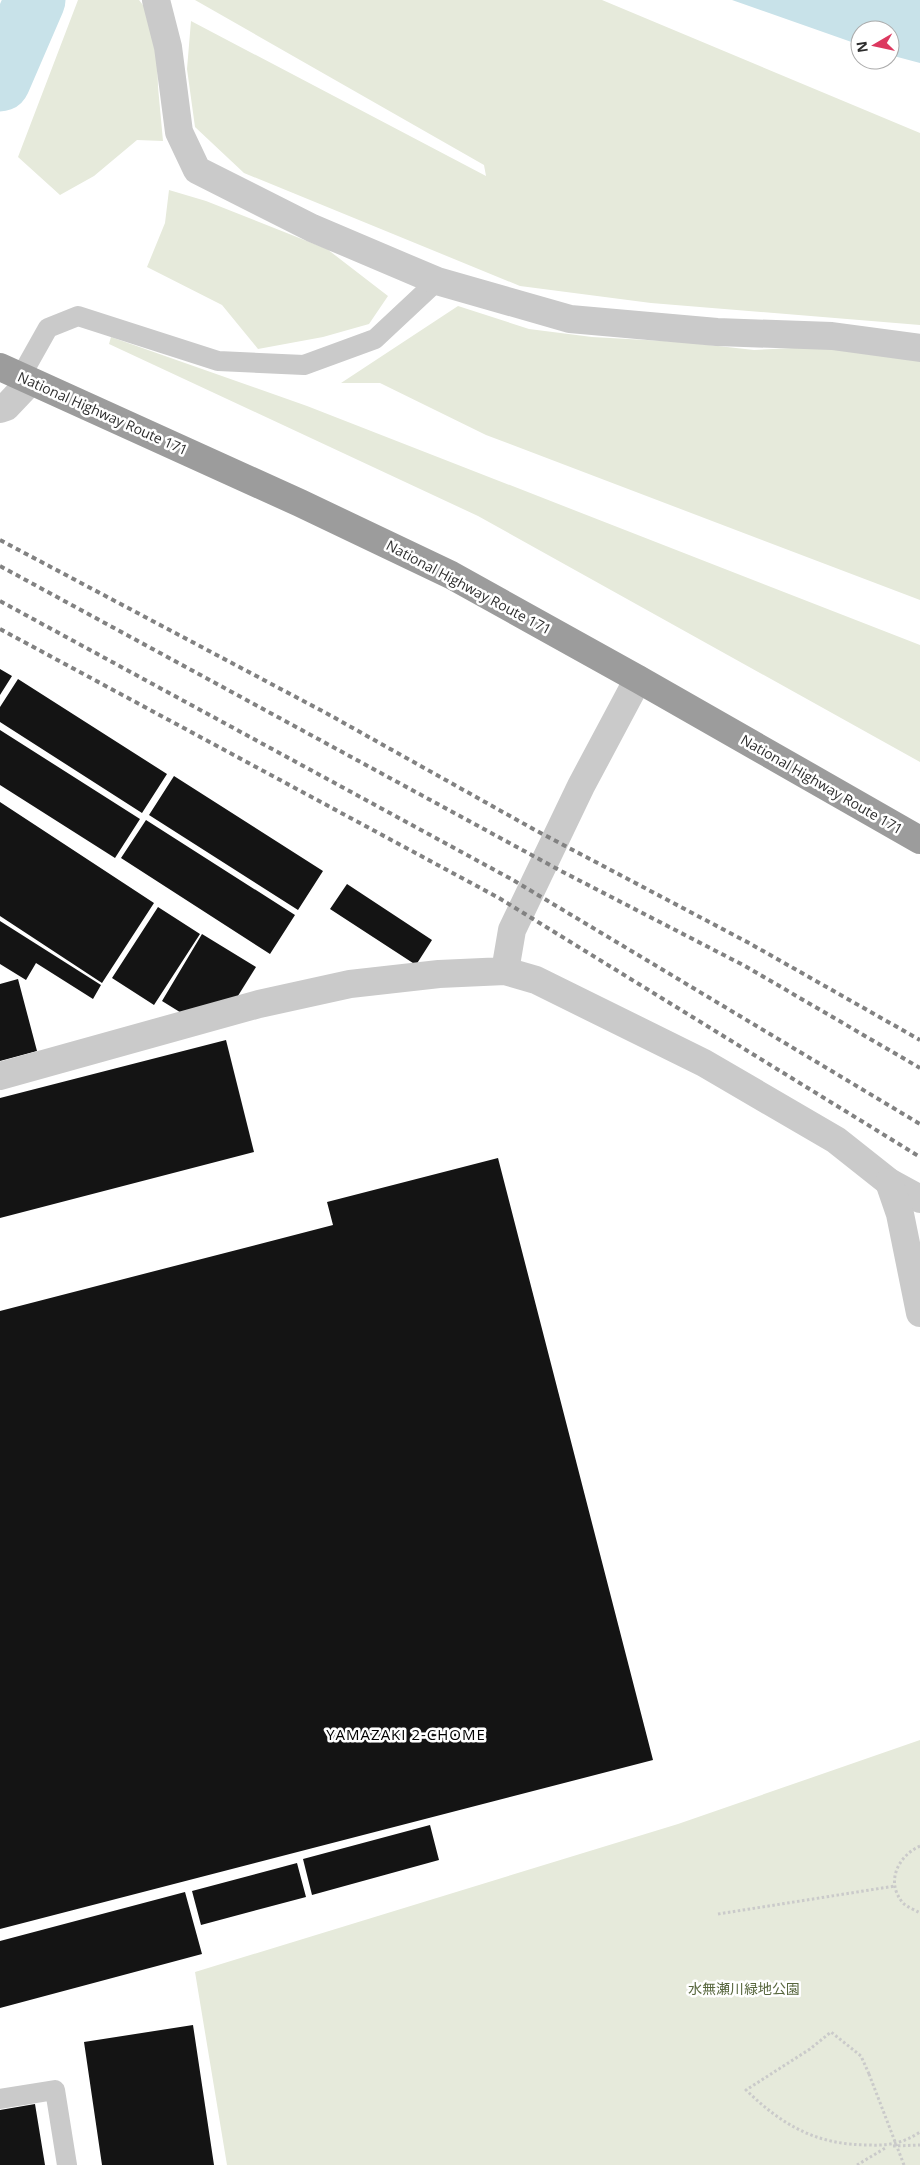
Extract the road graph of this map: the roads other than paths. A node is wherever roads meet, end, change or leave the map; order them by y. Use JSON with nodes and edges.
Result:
{"nodes":[{"id":1,"x":156,"y":0,"type":"edge"},
{"id":2,"x":437,"y":281,"type":"junction"},
{"id":3,"x":920,"y":348,"type":"edge"},
{"id":4,"x":11,"y":372,"type":"edge"},
{"id":5,"x":0,"y":409,"type":"edge"},
{"id":6,"x":638,"y":679,"type":"junction"},
{"id":7,"x":920,"y":840,"type":"edge"},
{"id":8,"x":505,"y":971,"type":"junction"},
{"id":9,"x":0,"y":1076,"type":"edge"},
{"id":10,"x":889,"y":1182,"type":"junction"},
{"id":11,"x":920,"y":1199,"type":"edge"},
{"id":12,"x":920,"y":1313,"type":"edge"},
{"id":13,"x":0,"y":2099,"type":"edge"},
{"id":14,"x":67,"y":2165,"type":"edge"}],
"edges":[{"from":1,"to":2,"type":"street"},
{"from":2,"to":3,"type":"street"},
{"from":2,"to":4,"type":"lane"},
{"from":4,"to":5,"type":"street"},
{"from":4,"to":6,"type":"highway","name":"National Highway Route 171"},
{"from":6,"to":7,"type":"highway","name":"National Highway Route 171"},
{"from":6,"to":8,"type":"street"},
{"from":8,"to":9,"type":"street"},
{"from":8,"to":10,"type":"street"},
{"from":10,"to":11,"type":"street"},
{"from":10,"to":12,"type":"street"},
{"from":13,"to":14,"type":"lane"}]}
